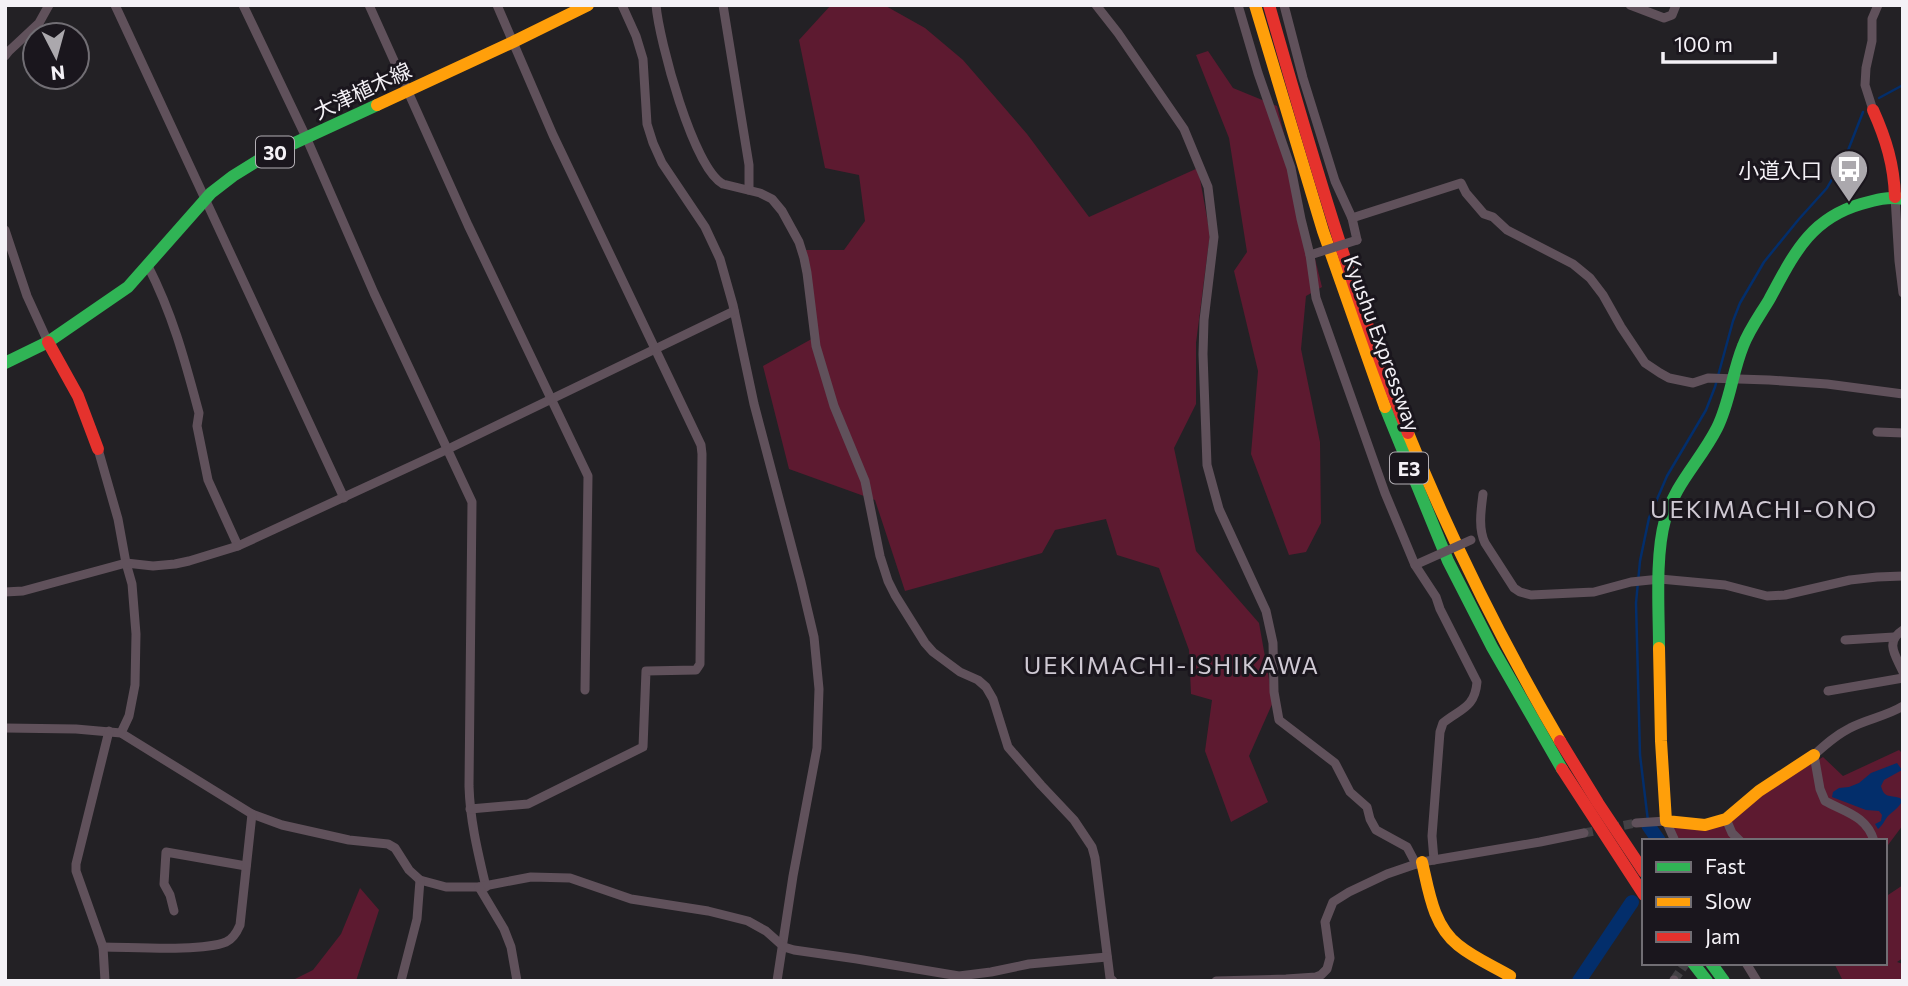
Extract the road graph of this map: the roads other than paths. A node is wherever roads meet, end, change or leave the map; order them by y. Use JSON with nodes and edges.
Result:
{"nodes":[{"id":1,"x":49,"y":5,"type":"edge"},
{"id":2,"x":116,"y":5,"type":"edge"},
{"id":3,"x":243,"y":5,"type":"edge"},
{"id":4,"x":369,"y":5,"type":"edge"},
{"id":5,"x":497,"y":5,"type":"edge"},
{"id":6,"x":588,"y":5,"type":"edge"},
{"id":7,"x":622,"y":5,"type":"edge"},
{"id":8,"x":656,"y":5,"type":"edge"},
{"id":9,"x":723,"y":5,"type":"edge"},
{"id":10,"x":1096,"y":5,"type":"edge"},
{"id":11,"x":1238,"y":5,"type":"edge"},
{"id":12,"x":1255,"y":5,"type":"edge"},
{"id":13,"x":1269,"y":5,"type":"edge"},
{"id":14,"x":1284,"y":5,"type":"edge"},
{"id":15,"x":1630,"y":5,"type":"edge"},
{"id":16,"x":1676,"y":5,"type":"edge"},
{"id":17,"x":1878,"y":5,"type":"edge"},
{"id":18,"x":566,"y":10,"type":"edge"},
{"id":19,"x":513,"y":42,"type":"junction"},
{"id":20,"x":5,"y":56,"type":"edge"},
{"id":21,"x":407,"y":90,"type":"junction"},
{"id":22,"x":1873,"y":110,"type":"joint"},
{"id":23,"x":306,"y":137,"type":"junction"},
{"id":24,"x":749,"y":190,"type":"junction"},
{"id":25,"x":1899,"y":198,"type":"edge"},
{"id":26,"x":206,"y":199,"type":"junction"},
{"id":27,"x":1352,"y":218,"type":"junction"},
{"id":28,"x":5,"y":230,"type":"edge"},
{"id":29,"x":1310,"y":254,"type":"junction"},
{"id":30,"x":148,"y":266,"type":"junction"},
{"id":31,"x":1903,"y":293,"type":"edge"},
{"id":32,"x":734,"y":311,"type":"junction"},
{"id":33,"x":48,"y":342,"type":"junction"},
{"id":34,"x":655,"y":348,"type":"junction"},
{"id":35,"x":5,"y":363,"type":"edge"},
{"id":36,"x":1730,"y":379,"type":"junction"},
{"id":37,"x":1903,"y":394,"type":"edge"},
{"id":38,"x":551,"y":398,"type":"junction"},
{"id":39,"x":1877,"y":432,"type":"dead end"},
{"id":40,"x":1903,"y":433,"type":"edge"},
{"id":41,"x":98,"y":449,"type":"joint"},
{"id":42,"x":446,"y":450,"type":"junction"},
{"id":43,"x":1483,"y":494,"type":"dead end"},
{"id":44,"x":344,"y":498,"type":"junction"},
{"id":45,"x":1482,"y":536,"type":"junction"},
{"id":46,"x":238,"y":546,"type":"junction"},
{"id":47,"x":126,"y":563,"type":"junction"},
{"id":48,"x":1415,"y":565,"type":"junction"},
{"id":49,"x":1903,"y":576,"type":"edge"},
{"id":50,"x":1655,"y":580,"type":"junction"},
{"id":51,"x":5,"y":592,"type":"edge"},
{"id":52,"x":1903,"y":630,"type":"edge"},
{"id":53,"x":1894,"y":637,"type":"junction"},
{"id":54,"x":1845,"y":640,"type":"dead end"},
{"id":55,"x":1903,"y":672,"type":"edge"},
{"id":56,"x":1903,"y":678,"type":"edge"},
{"id":57,"x":585,"y":690,"type":"dead end"},
{"id":58,"x":1828,"y":691,"type":"dead end"},
{"id":59,"x":1903,"y":706,"type":"edge"},
{"id":60,"x":5,"y":728,"type":"edge"},
{"id":61,"x":109,"y":731,"type":"junction"},
{"id":62,"x":121,"y":733,"type":"junction"},
{"id":63,"x":1814,"y":755,"type":"junction"},
{"id":64,"x":470,"y":809,"type":"junction"},
{"id":65,"x":252,"y":814,"type":"junction"},
{"id":66,"x":1726,"y":819,"type":"junction"},
{"id":67,"x":1662,"y":821,"type":"junction"},
{"id":68,"x":1636,"y":823,"type":"tunnel mouth"},
{"id":69,"x":1584,"y":833,"type":"tunnel mouth"},
{"id":70,"x":1674,"y":839,"type":"edge"},
{"id":71,"x":1738,"y":839,"type":"edge"},
{"id":72,"x":1873,"y":839,"type":"edge"},
{"id":73,"x":1424,"y":862,"type":"junction"},
{"id":74,"x":246,"y":866,"type":"junction"},
{"id":75,"x":1642,"y":869,"type":"edge"},
{"id":76,"x":420,"y":880,"type":"junction"},
{"id":77,"x":482,"y":887,"type":"junction"},
{"id":78,"x":1642,"y":892,"type":"edge"},
{"id":79,"x":174,"y":911,"type":"dead end"},
{"id":80,"x":103,"y":947,"type":"junction"},
{"id":81,"x":783,"y":947,"type":"junction"},
{"id":82,"x":1107,"y":957,"type":"junction"},
{"id":83,"x":1695,"y":965,"type":"edge"},
{"id":84,"x":1712,"y":965,"type":"edge"},
{"id":85,"x":1747,"y":965,"type":"edge"},
{"id":86,"x":1513,"y":979,"type":"edge"},
{"id":87,"x":105,"y":981,"type":"edge"},
{"id":88,"x":401,"y":981,"type":"edge"},
{"id":89,"x":517,"y":981,"type":"edge"},
{"id":90,"x":777,"y":981,"type":"edge"},
{"id":91,"x":1113,"y":981,"type":"edge"},
{"id":92,"x":1216,"y":981,"type":"edge"},
{"id":93,"x":1707,"y":981,"type":"edge"},
{"id":94,"x":1724,"y":981,"type":"edge"},
{"id":95,"x":1757,"y":981,"type":"edge"}],
"edges":[{"from":1,"to":20,"type":"street"},
{"from":2,"to":26,"type":"street"},
{"from":3,"to":23,"type":"street"},
{"from":4,"to":21,"type":"street"},
{"from":5,"to":19,"type":"street"},
{"from":6,"to":18,"type":"main road","name":"大津植木線","number":"30"},
{"from":7,"to":32,"type":"street"},
{"from":8,"to":24,"type":"street"},
{"from":9,"to":24,"type":"street"},
{"from":10,"to":73,"type":"street"},
{"from":11,"to":29,"type":"street"},
{"from":12,"to":78,"type":"main road","name":"Kyushu Expressway","number":"E3"},
{"from":13,"to":75,"type":"main road","name":"Kyushu Expressway","number":"E3"},
{"from":14,"to":27,"type":"street"},
{"from":15,"to":16,"type":"street"},
{"from":17,"to":22,"type":"street"},
{"from":18,"to":19,"type":"main road","name":"大津植木線","number":"30"},
{"from":19,"to":21,"type":"main road","name":"大津植木線","number":"30"},
{"from":19,"to":34,"type":"street"},
{"from":21,"to":23,"type":"main road","name":"大津植木線","number":"30"},
{"from":21,"to":38,"type":"street"},
{"from":22,"to":25,"type":"main road"},
{"from":23,"to":26,"type":"main road","name":"大津植木線","number":"30"},
{"from":23,"to":42,"type":"street"},
{"from":24,"to":82,"type":"street"},
{"from":25,"to":31,"type":"street"},
{"from":25,"to":36,"type":"main road"},
{"from":26,"to":30,"type":"main road","name":"大津植木線","number":"30"},
{"from":26,"to":44,"type":"street"},
{"from":27,"to":29,"type":"street","bridge":true},
{"from":27,"to":36,"type":"street"},
{"from":28,"to":33,"type":"street"},
{"from":29,"to":48,"type":"street"},
{"from":30,"to":33,"type":"main road","name":"大津植木線","number":"30"},
{"from":30,"to":46,"type":"street"},
{"from":32,"to":34,"type":"street"},
{"from":32,"to":81,"type":"street"},
{"from":33,"to":35,"type":"main road","name":"大津植木線","number":"30"},
{"from":33,"to":41,"type":"main road"},
{"from":34,"to":38,"type":"street"},
{"from":34,"to":64,"type":"street"},
{"from":36,"to":37,"type":"street"},
{"from":36,"to":50,"type":"main road"},
{"from":38,"to":42,"type":"street"},
{"from":38,"to":57,"type":"street"},
{"from":39,"to":40,"type":"street"},
{"from":41,"to":47,"type":"street"},
{"from":42,"to":44,"type":"street"},
{"from":42,"to":64,"type":"street"},
{"from":43,"to":45,"type":"street"},
{"from":44,"to":46,"type":"street"},
{"from":45,"to":48,"type":"street","bridge":true},
{"from":45,"to":50,"type":"street"},
{"from":46,"to":47,"type":"street"},
{"from":47,"to":51,"type":"street"},
{"from":47,"to":62,"type":"street"},
{"from":48,"to":73,"type":"street"},
{"from":49,"to":50,"type":"street"},
{"from":50,"to":67,"type":"main road"},
{"from":52,"to":53,"type":"street"},
{"from":53,"to":54,"type":"street"},
{"from":53,"to":55,"type":"street"},
{"from":56,"to":58,"type":"street"},
{"from":59,"to":63,"type":"street"},
{"from":60,"to":61,"type":"street"},
{"from":61,"to":62,"type":"street"},
{"from":61,"to":80,"type":"street"},
{"from":62,"to":65,"type":"street"},
{"from":63,"to":66,"type":"main road"},
{"from":63,"to":72,"type":"street"},
{"from":64,"to":77,"type":"street"},
{"from":65,"to":74,"type":"street"},
{"from":65,"to":76,"type":"street"},
{"from":66,"to":67,"type":"main road"},
{"from":66,"to":71,"type":"street"},
{"from":67,"to":68,"type":"street"},
{"from":67,"to":70,"type":"street"},
{"from":69,"to":73,"type":"street"},
{"from":73,"to":86,"type":"main road"},
{"from":73,"to":92,"type":"street"},
{"from":74,"to":79,"type":"street"},
{"from":74,"to":80,"type":"street"},
{"from":76,"to":77,"type":"street"},
{"from":76,"to":88,"type":"street"},
{"from":77,"to":81,"type":"street"},
{"from":77,"to":89,"type":"street"},
{"from":80,"to":87,"type":"street"},
{"from":81,"to":82,"type":"street"},
{"from":81,"to":90,"type":"street"},
{"from":82,"to":91,"type":"street"},
{"from":83,"to":93,"type":"main road"},
{"from":84,"to":94,"type":"main road"},
{"from":85,"to":95,"type":"street"}]}
